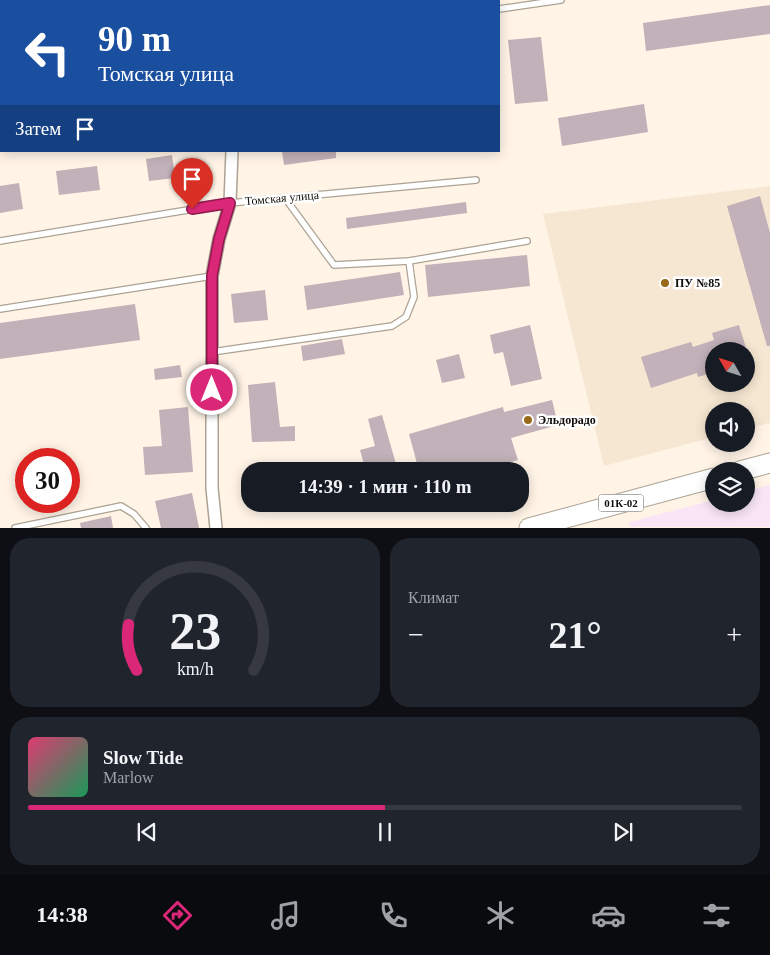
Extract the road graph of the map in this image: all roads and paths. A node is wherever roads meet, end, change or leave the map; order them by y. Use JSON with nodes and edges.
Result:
{"nodes":[{"id":1,"x":561,"y":0,"type":"edge"},
{"id":2,"x":500,"y":9,"type":"edge"},
{"id":3,"x":232,"y":152,"type":"edge"},
{"id":4,"x":476,"y":180,"type":"dead end"},
{"id":5,"x":285,"y":198,"type":"junction"},
{"id":6,"x":230,"y":203,"type":"junction"},
{"id":7,"x":0,"y":241,"type":"edge"},
{"id":8,"x":527,"y":241,"type":"dead end"},
{"id":9,"x":409,"y":261,"type":"junction"},
{"id":10,"x":212,"y":276,"type":"junction"},
{"id":11,"x":0,"y":309,"type":"edge"},
{"id":12,"x":212,"y":352,"type":"junction"},
{"id":13,"x":770,"y":463,"type":"edge"},
{"id":14,"x":755,"y":467,"type":"edge"},
{"id":15,"x":705,"y":480,"type":"edge"},
{"id":16,"x":15,"y":528,"type":"edge"},
{"id":17,"x":146,"y":528,"type":"edge"},
{"id":18,"x":216,"y":528,"type":"edge"},
{"id":19,"x":528,"y":528,"type":"edge"}],
"edges":[{"from":1,"to":2,"type":"lane"},
{"from":3,"to":6,"type":"street"},
{"from":4,"to":5,"type":"lane","name":"Томская улица"},
{"from":5,"to":6,"type":"lane","name":"Томская улица"},
{"from":5,"to":9,"type":"lane"},
{"from":6,"to":7,"type":"lane","name":"Томская улица"},
{"from":6,"to":10,"type":"street"},
{"from":8,"to":9,"type":"lane"},
{"from":9,"to":12,"type":"lane"},
{"from":10,"to":11,"type":"lane"},
{"from":10,"to":12,"type":"street"},
{"from":12,"to":18,"type":"street"},
{"from":13,"to":14,"type":"main road"},
{"from":15,"to":19,"type":"main road","number":"01К-02"},
{"from":16,"to":17,"type":"lane"}]}
